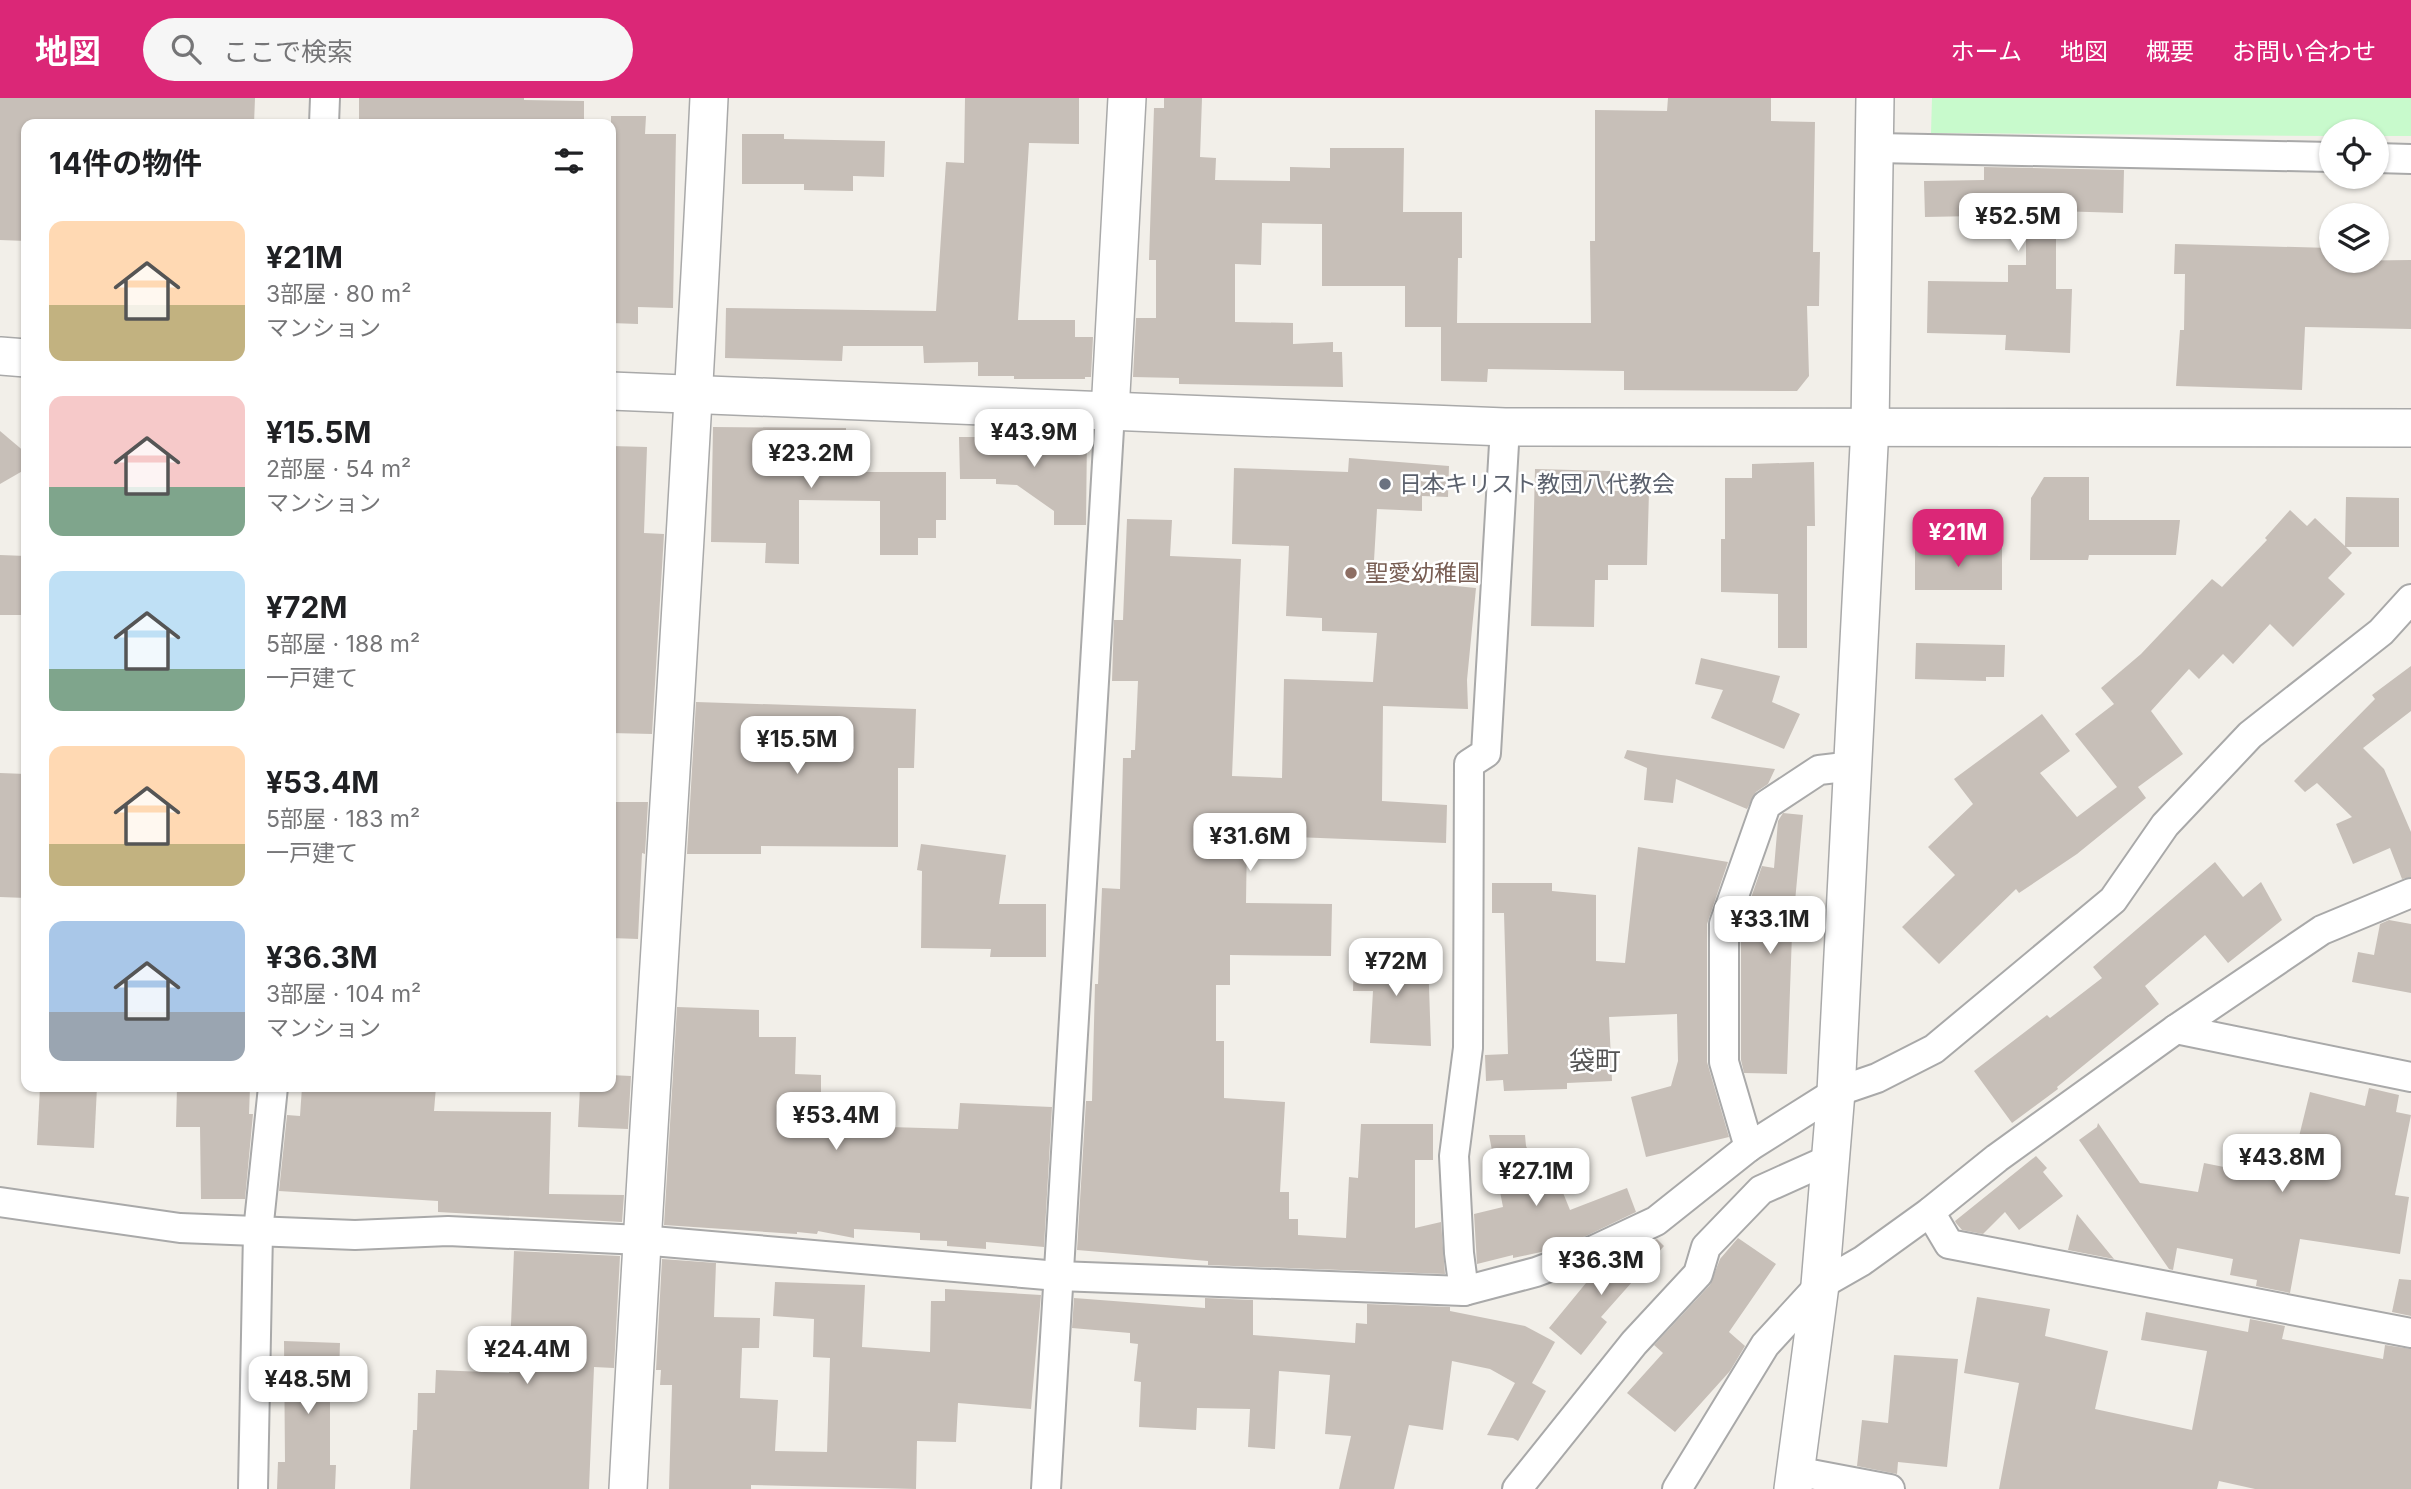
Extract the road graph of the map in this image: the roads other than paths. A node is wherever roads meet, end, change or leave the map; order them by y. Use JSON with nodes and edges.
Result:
{"nodes":[{"id":1,"x":325,"y":98,"type":"edge"},
{"id":2,"x":709,"y":98,"type":"edge"},
{"id":3,"x":1127,"y":98,"type":"edge"},
{"id":4,"x":1875,"y":98,"type":"edge"},
{"id":5,"x":324,"y":119,"type":"edge"},
{"id":6,"x":1876,"y":148,"type":"junction"},
{"id":7,"x":2319,"y":157,"type":"edge"},
{"id":8,"x":2389,"y":158,"type":"edge"},
{"id":9,"x":2411,"y":159,"type":"edge"},
{"id":10,"x":0,"y":356,"type":"edge"},
{"id":11,"x":21,"y":358,"type":"edge"},
{"id":12,"x":616,"y":391,"type":"edge"},
{"id":13,"x":695,"y":394,"type":"junction"},
{"id":14,"x":1110,"y":412,"type":"junction"},
{"id":15,"x":1870,"y":426,"type":"junction"},
{"id":16,"x":1505,"y":427,"type":"junction"},
{"id":17,"x":2411,"y":429,"type":"edge"},
{"id":18,"x":2411,"y":599,"type":"edge"},
{"id":19,"x":1853,"y":766,"type":"junction"},
{"id":20,"x":2411,"y":892,"type":"edge"},
{"id":21,"x":2176,"y":1029,"type":"junction"},
{"id":22,"x":2411,"y":1077,"type":"edge"},
{"id":23,"x":272,"y":1092,"type":"edge"},
{"id":24,"x":1836,"y":1092,"type":"junction"},
{"id":25,"x":1749,"y":1147,"type":"junction"},
{"id":26,"x":1829,"y":1159,"type":"junction"},
{"id":27,"x":0,"y":1202,"type":"edge"},
{"id":28,"x":1930,"y":1212,"type":"junction"},
{"id":29,"x":258,"y":1232,"type":"junction"},
{"id":30,"x":641,"y":1240,"type":"junction"},
{"id":31,"x":1058,"y":1276,"type":"junction"},
{"id":32,"x":1819,"y":1285,"type":"junction"},
{"id":33,"x":1464,"y":1291,"type":"junction"},
{"id":34,"x":2411,"y":1333,"type":"edge"},
{"id":35,"x":1794,"y":1480,"type":"edge"},
{"id":36,"x":253,"y":1489,"type":"edge"},
{"id":37,"x":628,"y":1489,"type":"edge"},
{"id":38,"x":1046,"y":1489,"type":"edge"},
{"id":39,"x":1517,"y":1489,"type":"edge"},
{"id":40,"x":1676,"y":1489,"type":"edge"},
{"id":41,"x":1890,"y":1489,"type":"edge"}],
"edges":[{"from":1,"to":5,"type":"street"},
{"from":2,"to":13,"type":"street"},
{"from":3,"to":14,"type":"street"},
{"from":4,"to":6,"type":"street"},
{"from":6,"to":7,"type":"street"},
{"from":6,"to":15,"type":"street"},
{"from":8,"to":9,"type":"street"},
{"from":10,"to":11,"type":"street"},
{"from":12,"to":13,"type":"street"},
{"from":13,"to":14,"type":"street"},
{"from":13,"to":30,"type":"street"},
{"from":14,"to":16,"type":"street"},
{"from":14,"to":31,"type":"street"},
{"from":15,"to":16,"type":"street"},
{"from":15,"to":17,"type":"street"},
{"from":15,"to":19,"type":"street"},
{"from":16,"to":33,"type":"street"},
{"from":18,"to":24,"type":"street"},
{"from":19,"to":24,"type":"street"},
{"from":19,"to":25,"type":"street"},
{"from":20,"to":21,"type":"street"},
{"from":21,"to":22,"type":"street"},
{"from":21,"to":28,"type":"street"},
{"from":23,"to":29,"type":"street"},
{"from":24,"to":25,"type":"street"},
{"from":24,"to":26,"type":"street"},
{"from":25,"to":33,"type":"street"},
{"from":26,"to":32,"type":"street"},
{"from":26,"to":39,"type":"street"},
{"from":27,"to":29,"type":"street"},
{"from":28,"to":32,"type":"street"},
{"from":28,"to":34,"type":"street"},
{"from":29,"to":30,"type":"street"},
{"from":29,"to":36,"type":"street"},
{"from":30,"to":31,"type":"street"},
{"from":30,"to":37,"type":"street"},
{"from":31,"to":33,"type":"street"},
{"from":31,"to":38,"type":"street"},
{"from":32,"to":35,"type":"street"},
{"from":32,"to":40,"type":"street"},
{"from":35,"to":41,"type":"street"}]}
